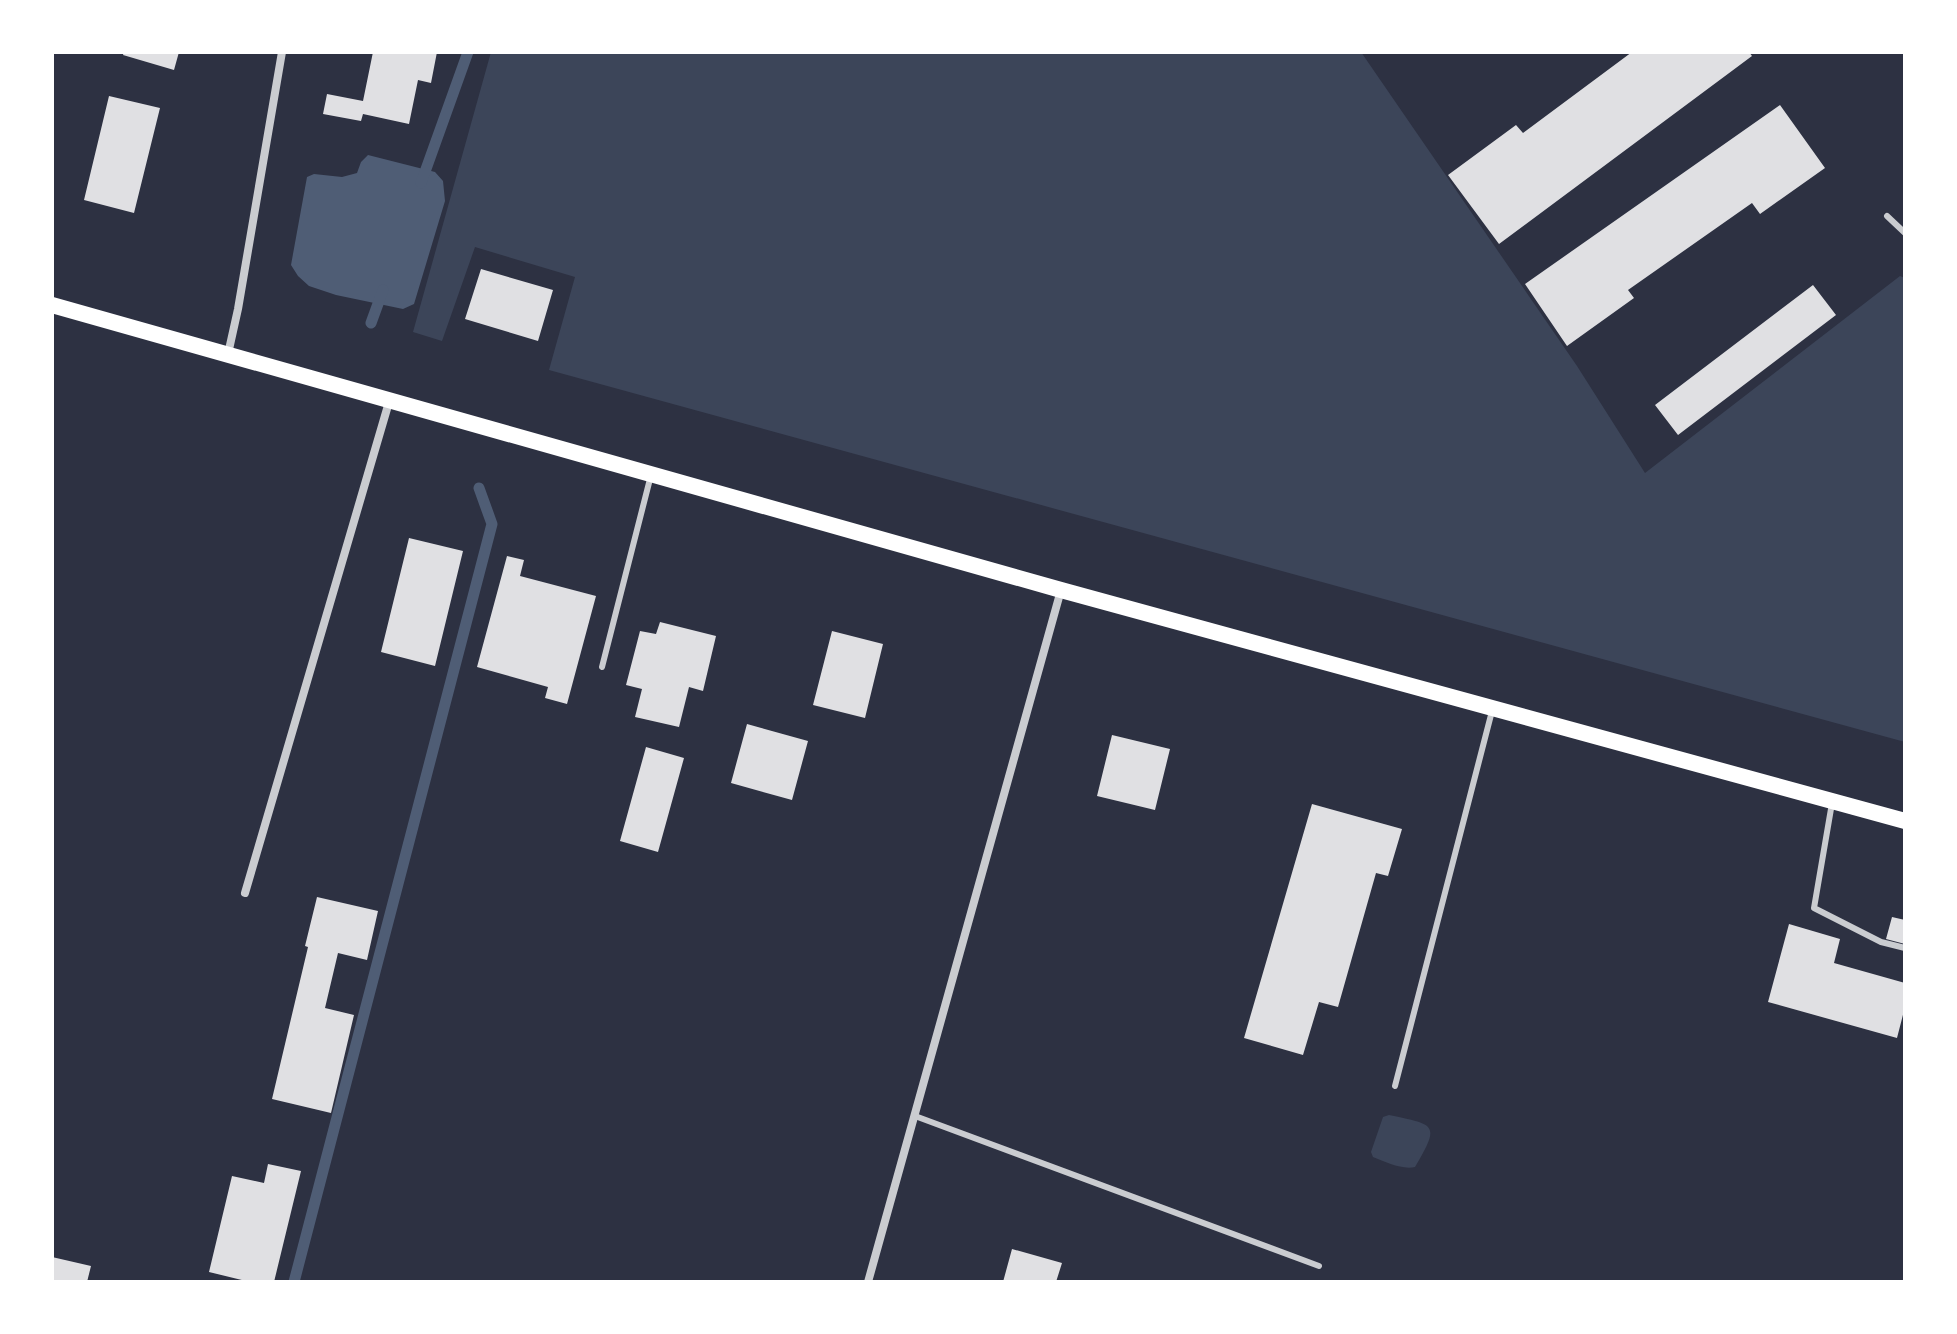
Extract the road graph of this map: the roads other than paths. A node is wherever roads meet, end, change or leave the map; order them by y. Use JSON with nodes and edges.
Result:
{"nodes":[{"id":1,"x":282,"y":52,"type":"edge"},
{"id":2,"x":1887,"y":216,"type":"dead end"},
{"id":3,"x":1905,"y":233,"type":"edge"},
{"id":4,"x":52,"y":305,"type":"edge"},
{"id":5,"x":228,"y":356,"type":"junction"},
{"id":6,"x":389,"y":402,"type":"junction"},
{"id":7,"x":651,"y":475,"type":"junction"},
{"id":8,"x":1061,"y":590,"type":"junction"},
{"id":9,"x":602,"y":667,"type":"dead end"},
{"id":10,"x":1493,"y":707,"type":"junction"},
{"id":11,"x":1833,"y":800,"type":"junction"},
{"id":12,"x":1905,"y":821,"type":"edge"},
{"id":13,"x":245,"y":893,"type":"dead end"},
{"id":14,"x":1905,"y":948,"type":"edge"},
{"id":15,"x":1395,"y":1086,"type":"dead end"},
{"id":16,"x":915,"y":1116,"type":"junction"},
{"id":17,"x":1319,"y":1266,"type":"dead end"},
{"id":18,"x":868,"y":1282,"type":"edge"}],
"edges":[{"from":1,"to":5,"type":"street"},
{"from":2,"to":3,"type":"lane"},
{"from":4,"to":5,"type":"main road"},
{"from":5,"to":6,"type":"main road"},
{"from":6,"to":7,"type":"main road"},
{"from":6,"to":13,"type":"street"},
{"from":7,"to":8,"type":"main road"},
{"from":7,"to":9,"type":"lane"},
{"from":8,"to":10,"type":"main road"},
{"from":8,"to":16,"type":"street"},
{"from":10,"to":11,"type":"main road"},
{"from":10,"to":15,"type":"lane"},
{"from":11,"to":12,"type":"main road"},
{"from":11,"to":14,"type":"lane"},
{"from":16,"to":17,"type":"lane"},
{"from":16,"to":18,"type":"street"}]}
